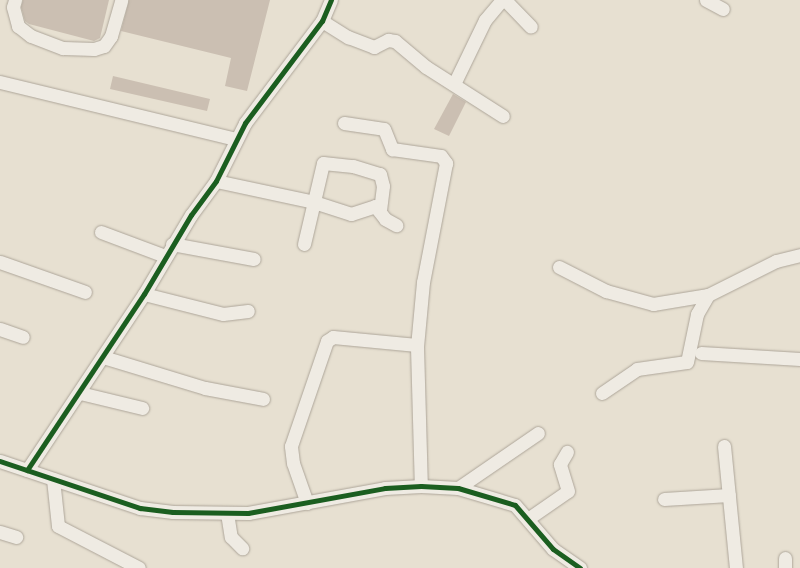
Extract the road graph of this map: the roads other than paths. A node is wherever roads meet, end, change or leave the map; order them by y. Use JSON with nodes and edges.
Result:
{"nodes":[{"id":1,"x":15,"y":0,"type":"edge"},
{"id":2,"x":121,"y":0,"type":"edge"},
{"id":3,"x":331,"y":0,"type":"edge"},
{"id":4,"x":502,"y":0,"type":"edge"},
{"id":5,"x":505,"y":0,"type":"edge"},
{"id":6,"x":706,"y":0,"type":"edge"},
{"id":7,"x":723,"y":9,"type":"dead end"},
{"id":8,"x":322,"y":21,"type":"junction"},
{"id":9,"x":531,"y":27,"type":"dead end"},
{"id":10,"x":0,"y":82,"type":"edge"},
{"id":11,"x":454,"y":84,"type":"junction"},
{"id":12,"x":503,"y":116,"type":"dead end"},
{"id":13,"x":344,"y":123,"type":"dead end"},
{"id":14,"x":235,"y":139,"type":"junction"},
{"id":15,"x":216,"y":181,"type":"junction"},
{"id":16,"x":314,"y":202,"type":"junction"},
{"id":17,"x":380,"y":209,"type":"junction"},
{"id":18,"x":396,"y":226,"type":"dead end"},
{"id":19,"x":101,"y":232,"type":"dead end"},
{"id":20,"x":172,"y":244,"type":"junction"},
{"id":21,"x":304,"y":244,"type":"dead end"},
{"id":22,"x":800,"y":255,"type":"edge"},
{"id":23,"x":165,"y":256,"type":"junction"},
{"id":24,"x":254,"y":259,"type":"dead end"},
{"id":25,"x":0,"y":262,"type":"edge"},
{"id":26,"x":559,"y":267,"type":"dead end"},
{"id":27,"x":85,"y":292,"type":"dead end"},
{"id":28,"x":144,"y":294,"type":"junction"},
{"id":29,"x":708,"y":295,"type":"junction"},
{"id":30,"x":248,"y":311,"type":"dead end"},
{"id":31,"x":0,"y":329,"type":"edge"},
{"id":32,"x":22,"y":337,"type":"dead end"},
{"id":33,"x":417,"y":345,"type":"junction"},
{"id":34,"x":702,"y":353,"type":"dead end"},
{"id":35,"x":103,"y":357,"type":"junction"},
{"id":36,"x":800,"y":359,"type":"edge"},
{"id":37,"x":80,"y":393,"type":"junction"},
{"id":38,"x":602,"y":393,"type":"dead end"},
{"id":39,"x":263,"y":399,"type":"dead end"},
{"id":40,"x":142,"y":408,"type":"dead end"},
{"id":41,"x":538,"y":433,"type":"dead end"},
{"id":42,"x":724,"y":446,"type":"dead end"},
{"id":43,"x":567,"y":452,"type":"dead end"},
{"id":44,"x":0,"y":461,"type":"edge"},
{"id":45,"x":27,"y":470,"type":"junction"},
{"id":46,"x":54,"y":479,"type":"junction"},
{"id":47,"x":421,"y":486,"type":"junction"},
{"id":48,"x":458,"y":488,"type":"junction"},
{"id":49,"x":729,"y":495,"type":"junction"},
{"id":50,"x":664,"y":499,"type":"dead end"},
{"id":51,"x":306,"y":503,"type":"junction"},
{"id":52,"x":227,"y":513,"type":"junction"},
{"id":53,"x":529,"y":518,"type":"junction"},
{"id":54,"x":0,"y":532,"type":"edge"},
{"id":55,"x":16,"y":537,"type":"dead end"},
{"id":56,"x":242,"y":548,"type":"dead end"},
{"id":57,"x":139,"y":568,"type":"edge"},
{"id":58,"x":580,"y":568,"type":"edge"},
{"id":59,"x":736,"y":568,"type":"edge"}],
"edges":[{"from":1,"to":2,"type":"street"},
{"from":3,"to":8,"type":"street"},
{"from":4,"to":11,"type":"street"},
{"from":5,"to":9,"type":"street"},
{"from":6,"to":7,"type":"street"},
{"from":8,"to":11,"type":"street"},
{"from":8,"to":14,"type":"street"},
{"from":10,"to":14,"type":"street"},
{"from":11,"to":12,"type":"street"},
{"from":13,"to":33,"type":"street"},
{"from":14,"to":15,"type":"street"},
{"from":15,"to":16,"type":"street"},
{"from":15,"to":20,"type":"street"},
{"from":16,"to":17,"type":"street"},
{"from":16,"to":17,"type":"street"},
{"from":16,"to":21,"type":"street"},
{"from":17,"to":18,"type":"street"},
{"from":19,"to":23,"type":"street"},
{"from":20,"to":23,"type":"street"},
{"from":20,"to":24,"type":"street"},
{"from":22,"to":29,"type":"street"},
{"from":23,"to":28,"type":"street"},
{"from":25,"to":27,"type":"street"},
{"from":26,"to":29,"type":"street"},
{"from":28,"to":30,"type":"street"},
{"from":28,"to":35,"type":"street"},
{"from":29,"to":38,"type":"street"},
{"from":31,"to":32,"type":"street"},
{"from":33,"to":47,"type":"street"},
{"from":33,"to":51,"type":"street"},
{"from":34,"to":36,"type":"street"},
{"from":35,"to":37,"type":"street"},
{"from":35,"to":39,"type":"street"},
{"from":37,"to":40,"type":"street"},
{"from":37,"to":45,"type":"street"},
{"from":41,"to":48,"type":"street"},
{"from":42,"to":49,"type":"street"},
{"from":43,"to":53,"type":"street"},
{"from":44,"to":45,"type":"street"},
{"from":45,"to":46,"type":"street"},
{"from":46,"to":52,"type":"street"},
{"from":46,"to":57,"type":"street"},
{"from":47,"to":48,"type":"street"},
{"from":47,"to":51,"type":"street"},
{"from":48,"to":53,"type":"street"},
{"from":49,"to":50,"type":"street"},
{"from":49,"to":59,"type":"street"},
{"from":51,"to":52,"type":"street"},
{"from":52,"to":56,"type":"street"},
{"from":53,"to":58,"type":"street"},
{"from":54,"to":55,"type":"street"}]}
